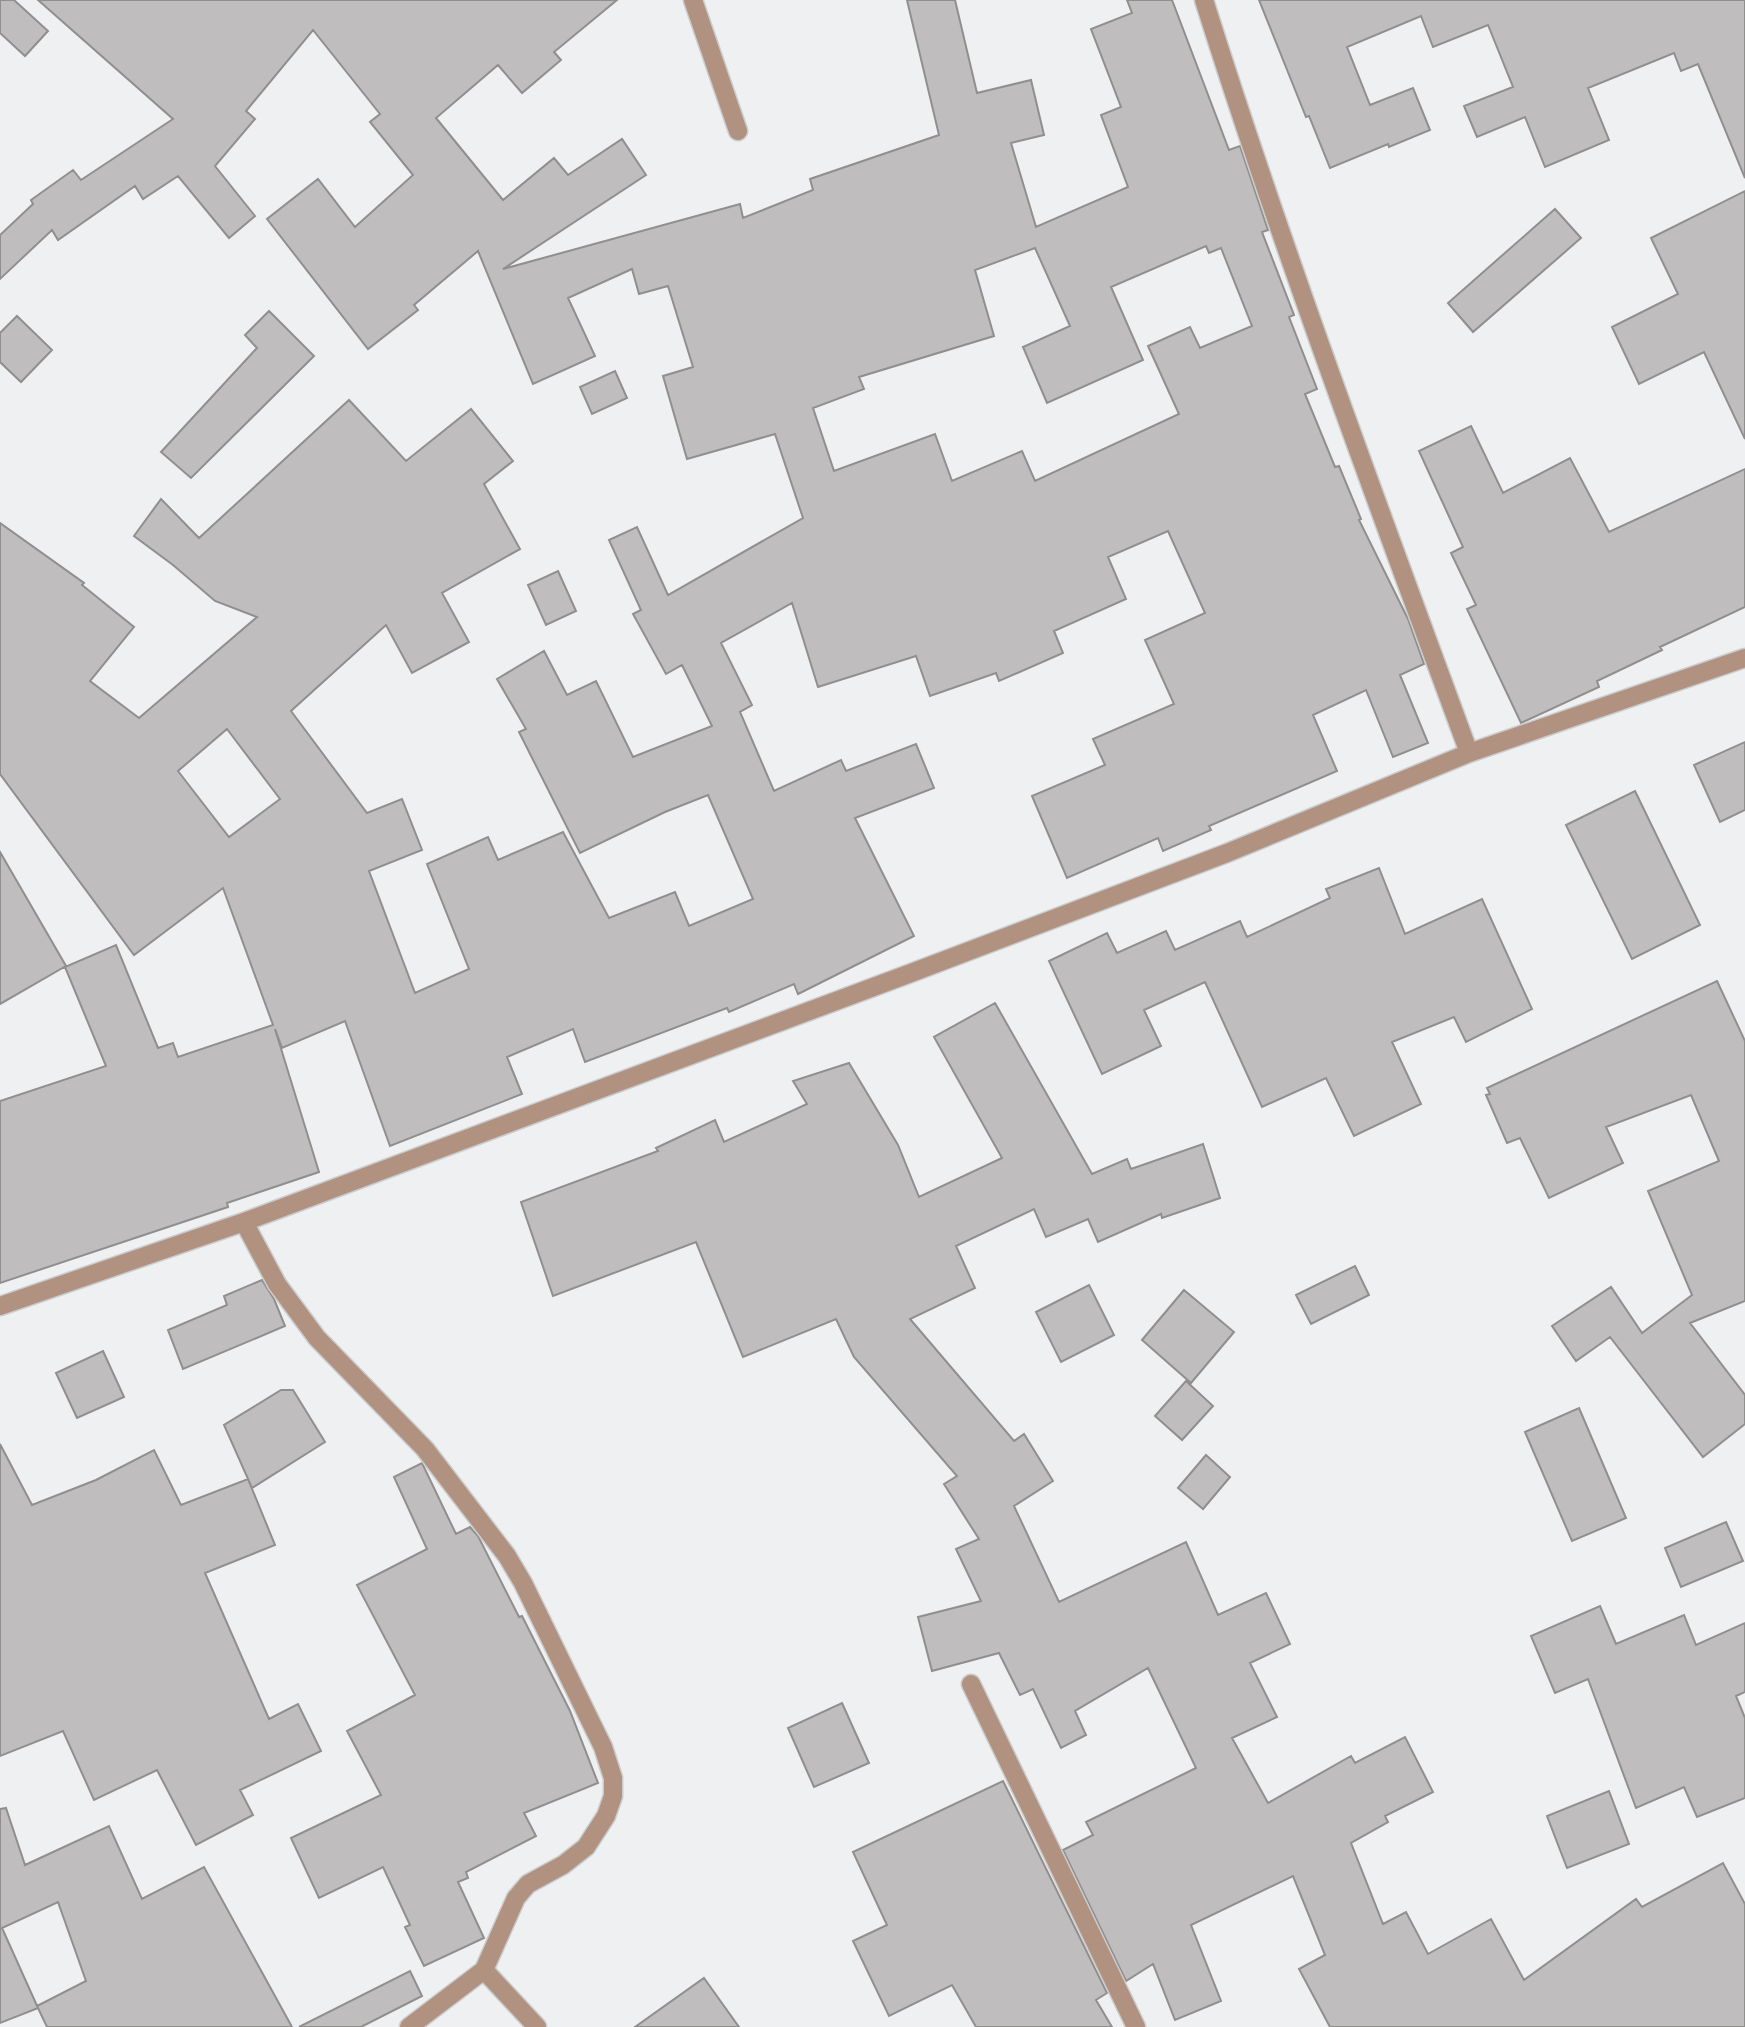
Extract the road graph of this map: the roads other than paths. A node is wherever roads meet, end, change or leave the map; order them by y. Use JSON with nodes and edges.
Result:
{"nodes":[{"id":1,"x":693,"y":0,"type":"edge"},
{"id":2,"x":1205,"y":0,"type":"edge"},
{"id":3,"x":738,"y":131,"type":"dead end"},
{"id":4,"x":1745,"y":658,"type":"edge"},
{"id":5,"x":1469,"y":752,"type":"junction"},
{"id":6,"x":244,"y":1222,"type":"junction"},
{"id":7,"x":0,"y":1306,"type":"edge"},
{"id":8,"x":971,"y":1684,"type":"dead end"},
{"id":9,"x":484,"y":1970,"type":"junction"},
{"id":10,"x":409,"y":2027,"type":"edge"},
{"id":11,"x":537,"y":2027,"type":"edge"},
{"id":12,"x":1136,"y":2027,"type":"edge"}],
"edges":[{"from":1,"to":3,"type":"street"},
{"from":2,"to":5,"type":"street"},
{"from":4,"to":5,"type":"street"},
{"from":5,"to":6,"type":"street"},
{"from":6,"to":7,"type":"street"},
{"from":6,"to":9,"type":"street"},
{"from":8,"to":12,"type":"street"},
{"from":9,"to":10,"type":"street"},
{"from":9,"to":11,"type":"street"}]}
